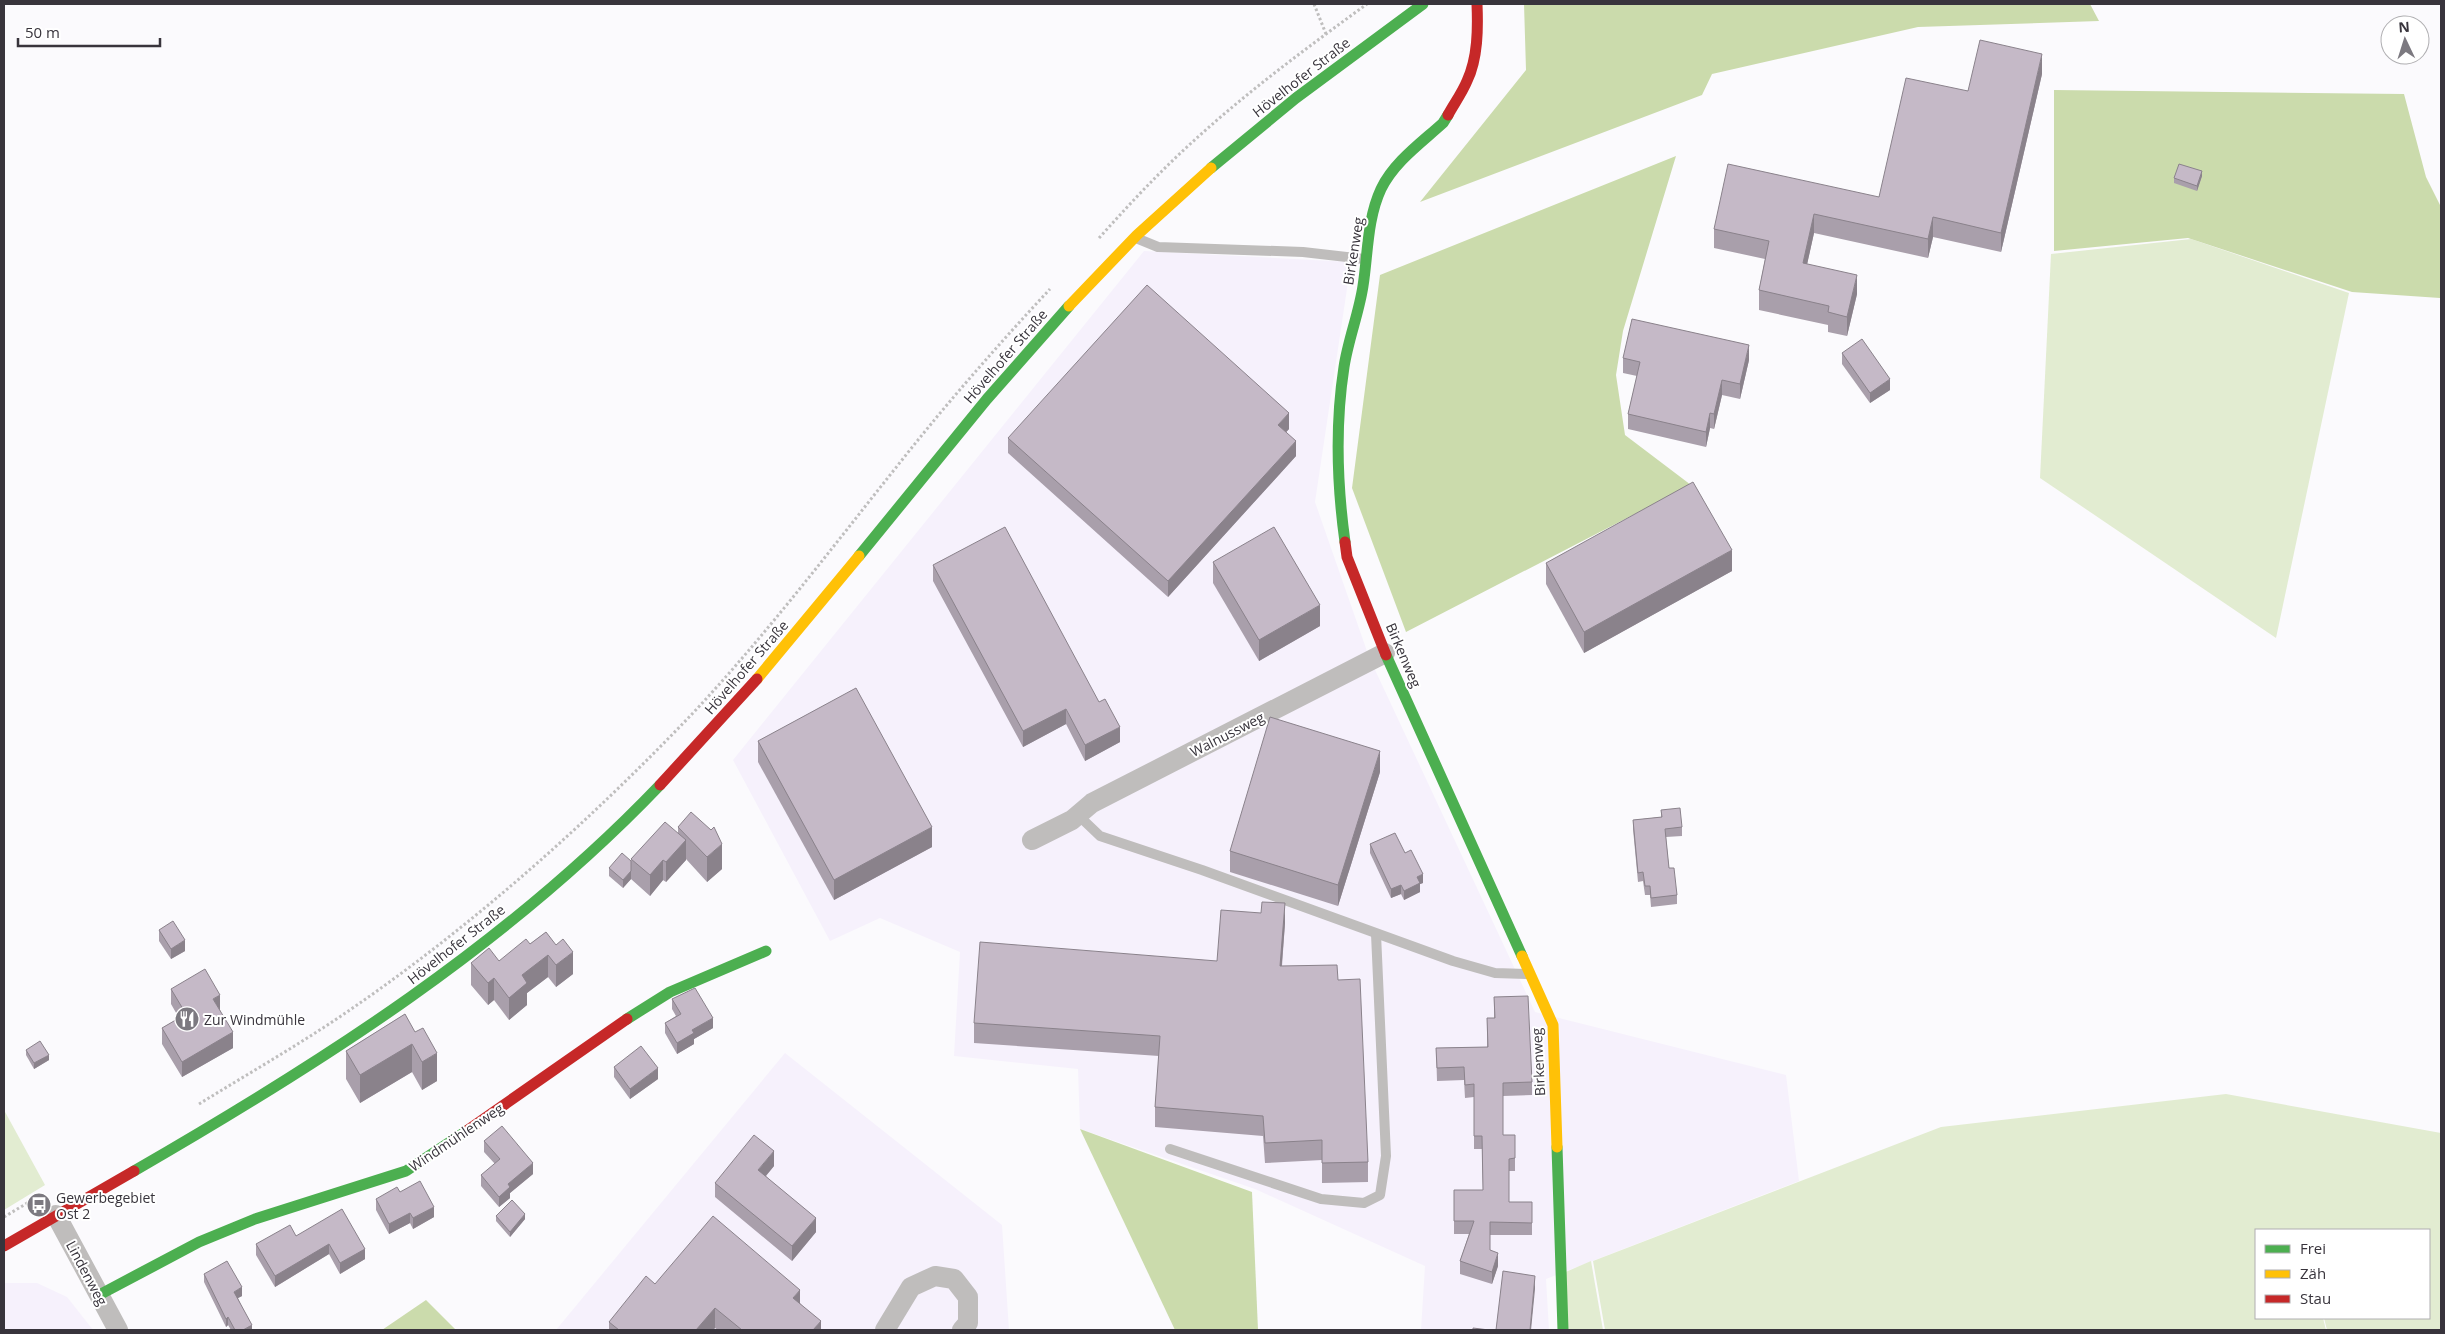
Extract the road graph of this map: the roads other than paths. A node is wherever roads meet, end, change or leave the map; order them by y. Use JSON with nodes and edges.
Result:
{"nodes":[{"id":1,"x":1423,"y":4,"type":"edge"},
{"id":2,"x":1477,"y":4,"type":"edge"},
{"id":3,"x":1134,"y":237,"type":"junction"},
{"id":4,"x":1365,"y":259,"type":"junction"},
{"id":5,"x":1385,"y":653,"type":"junction"},
{"id":6,"x":1075,"y":818,"type":"junction"},
{"id":7,"x":1032,"y":840,"type":"dead end"},
{"id":8,"x":1376,"y":934,"type":"junction"},
{"id":9,"x":766,"y":951,"type":"dead end"},
{"id":10,"x":1531,"y":975,"type":"junction"},
{"id":11,"x":1170,"y":1149,"type":"dead end"},
{"id":12,"x":56,"y":1215,"type":"junction"},
{"id":13,"x":4,"y":1246,"type":"edge"},
{"id":14,"x":99,"y":1295,"type":"junction"},
{"id":15,"x":118,"y":1330,"type":"edge"},
{"id":16,"x":885,"y":1330,"type":"edge"},
{"id":17,"x":962,"y":1330,"type":"edge"},
{"id":18,"x":1563,"y":1330,"type":"edge"}],
"edges":[{"from":1,"to":3,"type":"street","name":"Hövelhofer Straße"},
{"from":2,"to":4,"type":"street","name":"Birkenweg"},
{"from":3,"to":4,"type":"lane"},
{"from":3,"to":12,"type":"street","name":"Hövelhofer Straße"},
{"from":4,"to":5,"type":"street","name":"Birkenweg"},
{"from":5,"to":6,"type":"street","name":"Walnussweg"},
{"from":5,"to":10,"type":"street","name":"Birkenweg"},
{"from":6,"to":7,"type":"street"},
{"from":6,"to":8,"type":"lane"},
{"from":8,"to":10,"type":"lane"},
{"from":8,"to":11,"type":"lane"},
{"from":9,"to":14,"type":"street","name":"Windmühlenweg"},
{"from":10,"to":18,"type":"street","name":"Birkenweg"},
{"from":12,"to":13,"type":"street","name":"Hövelhofer Straße"},
{"from":12,"to":14,"type":"street","name":"Lindenweg"},
{"from":14,"to":15,"type":"street","name":"Lindenweg"},
{"from":16,"to":17,"type":"street"}]}
